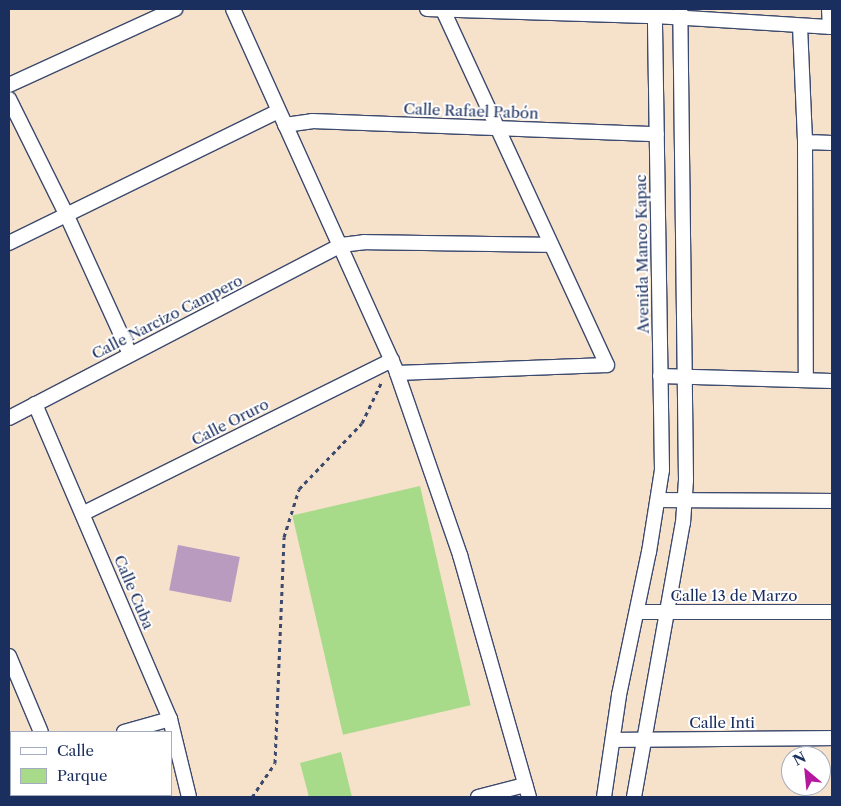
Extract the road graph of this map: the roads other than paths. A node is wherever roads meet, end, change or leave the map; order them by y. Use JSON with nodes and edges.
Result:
{"nodes":[{"id":1,"x":175,"y":9,"type":"edge"},
{"id":2,"x":233,"y":9,"type":"edge"},
{"id":3,"x":427,"y":9,"type":"edge"},
{"id":4,"x":829,"y":9,"type":"edge"},
{"id":5,"x":443,"y":10,"type":"edge"},
{"id":6,"x":497,"y":10,"type":"edge"},
{"id":7,"x":655,"y":13,"type":"edge"},
{"id":8,"x":680,"y":13,"type":"edge"},
{"id":9,"x":800,"y":26,"type":"junction"},
{"id":10,"x":831,"y":27,"type":"edge"},
{"id":11,"x":9,"y":85,"type":"edge"},
{"id":12,"x":9,"y":99,"type":"edge"},
{"id":13,"x":278,"y":111,"type":"junction"},
{"id":14,"x":285,"y":125,"type":"junction"},
{"id":15,"x":498,"y":128,"type":"junction"},
{"id":16,"x":657,"y":134,"type":"junction"},
{"id":17,"x":805,"y":142,"type":"junction"},
{"id":18,"x":832,"y":143,"type":"edge"},
{"id":19,"x":67,"y":216,"type":"junction"},
{"id":20,"x":9,"y":243,"type":"edge"},
{"id":21,"x":341,"y":245,"type":"junction"},
{"id":22,"x":551,"y":245,"type":"junction"},
{"id":23,"x":130,"y":354,"type":"junction"},
{"id":24,"x":392,"y":360,"type":"junction"},
{"id":25,"x":397,"y":374,"type":"junction"},
{"id":26,"x":660,"y":376,"type":"junction"},
{"id":27,"x":686,"y":377,"type":"junction"},
{"id":28,"x":806,"y":380,"type":"junction"},
{"id":29,"x":832,"y":381,"type":"edge"},
{"id":30,"x":35,"y":404,"type":"junction"},
{"id":31,"x":9,"y":418,"type":"edge"},
{"id":32,"x":659,"y":500,"type":"junction"},
{"id":33,"x":685,"y":500,"type":"junction"},
{"id":34,"x":832,"y":501,"type":"edge"},
{"id":35,"x":84,"y":513,"type":"junction"},
{"id":36,"x":637,"y":612,"type":"junction"},
{"id":37,"x":667,"y":612,"type":"junction"},
{"id":38,"x":832,"y":612,"type":"edge"},
{"id":39,"x":9,"y":656,"type":"edge"},
{"id":40,"x":170,"y":719,"type":"junction"},
{"id":41,"x":41,"y":731,"type":"edge"},
{"id":42,"x":128,"y":731,"type":"edge"},
{"id":43,"x":832,"y":738,"type":"edge"},
{"id":44,"x":645,"y":739,"type":"junction"},
{"id":45,"x":612,"y":740,"type":"junction"},
{"id":46,"x":527,"y":791,"type":"edge"},
{"id":47,"x":189,"y":797,"type":"edge"},
{"id":48,"x":478,"y":797,"type":"edge"},
{"id":49,"x":604,"y":797,"type":"edge"},
{"id":50,"x":634,"y":797,"type":"edge"}],
"edges":[{"from":1,"to":11,"type":"street"},
{"from":2,"to":13,"type":"street"},
{"from":3,"to":5,"type":"street"},
{"from":4,"to":10,"type":"street"},
{"from":5,"to":6,"type":"street"},
{"from":5,"to":15,"type":"street"},
{"from":6,"to":7,"type":"street"},
{"from":7,"to":8,"type":"street"},
{"from":7,"to":16,"type":"street","name":"Avenida Manco Kapac"},
{"from":8,"to":9,"type":"street"},
{"from":8,"to":27,"type":"street"},
{"from":9,"to":10,"type":"street"},
{"from":9,"to":17,"type":"street"},
{"from":12,"to":19,"type":"street"},
{"from":13,"to":14,"type":"street"},
{"from":13,"to":19,"type":"street"},
{"from":14,"to":15,"type":"street","name":"Calle Rafael Pabón"},
{"from":14,"to":21,"type":"street"},
{"from":15,"to":16,"type":"street","name":"Calle Rafael Pabón"},
{"from":15,"to":22,"type":"street"},
{"from":16,"to":26,"type":"street","name":"Avenida Manco Kapac"},
{"from":17,"to":18,"type":"street"},
{"from":17,"to":28,"type":"street"},
{"from":19,"to":20,"type":"street"},
{"from":19,"to":23,"type":"street"},
{"from":21,"to":22,"type":"street"},
{"from":21,"to":23,"type":"street","name":"Calle Narcizo Campero"},
{"from":21,"to":24,"type":"street"},
{"from":22,"to":25,"type":"street"},
{"from":23,"to":30,"type":"street","name":"Calle Narcizo Campero"},
{"from":24,"to":25,"type":"street"},
{"from":24,"to":35,"type":"street","name":"Calle Oruro"},
{"from":25,"to":46,"type":"street"},
{"from":26,"to":27,"type":"street"},
{"from":26,"to":32,"type":"street","name":"Avenida Manco Kapac"},
{"from":27,"to":28,"type":"street"},
{"from":27,"to":33,"type":"street"},
{"from":28,"to":29,"type":"street"},
{"from":30,"to":31,"type":"street","name":"Calle Narcizo Campero"},
{"from":30,"to":35,"type":"street","name":"Calle Cuba"},
{"from":32,"to":33,"type":"street"},
{"from":32,"to":36,"type":"street","name":"Avenida Manco Kapac"},
{"from":33,"to":34,"type":"street"},
{"from":33,"to":37,"type":"street"},
{"from":35,"to":40,"type":"street","name":"Calle Cuba"},
{"from":36,"to":37,"type":"street","name":"Calle 13 de Marzo"},
{"from":36,"to":45,"type":"street","name":"Avenida Manco Kapac"},
{"from":37,"to":38,"type":"street","name":"Calle 13 de Marzo"},
{"from":37,"to":44,"type":"street"},
{"from":39,"to":41,"type":"street"},
{"from":40,"to":42,"type":"street"},
{"from":40,"to":47,"type":"street","name":"Calle Cuba"},
{"from":43,"to":44,"type":"street","name":"Calle Inti"},
{"from":44,"to":45,"type":"street","name":"Calle Inti"},
{"from":44,"to":50,"type":"street"},
{"from":45,"to":49,"type":"street","name":"Avenida Manco Kapac"},
{"from":46,"to":48,"type":"street"}]}
